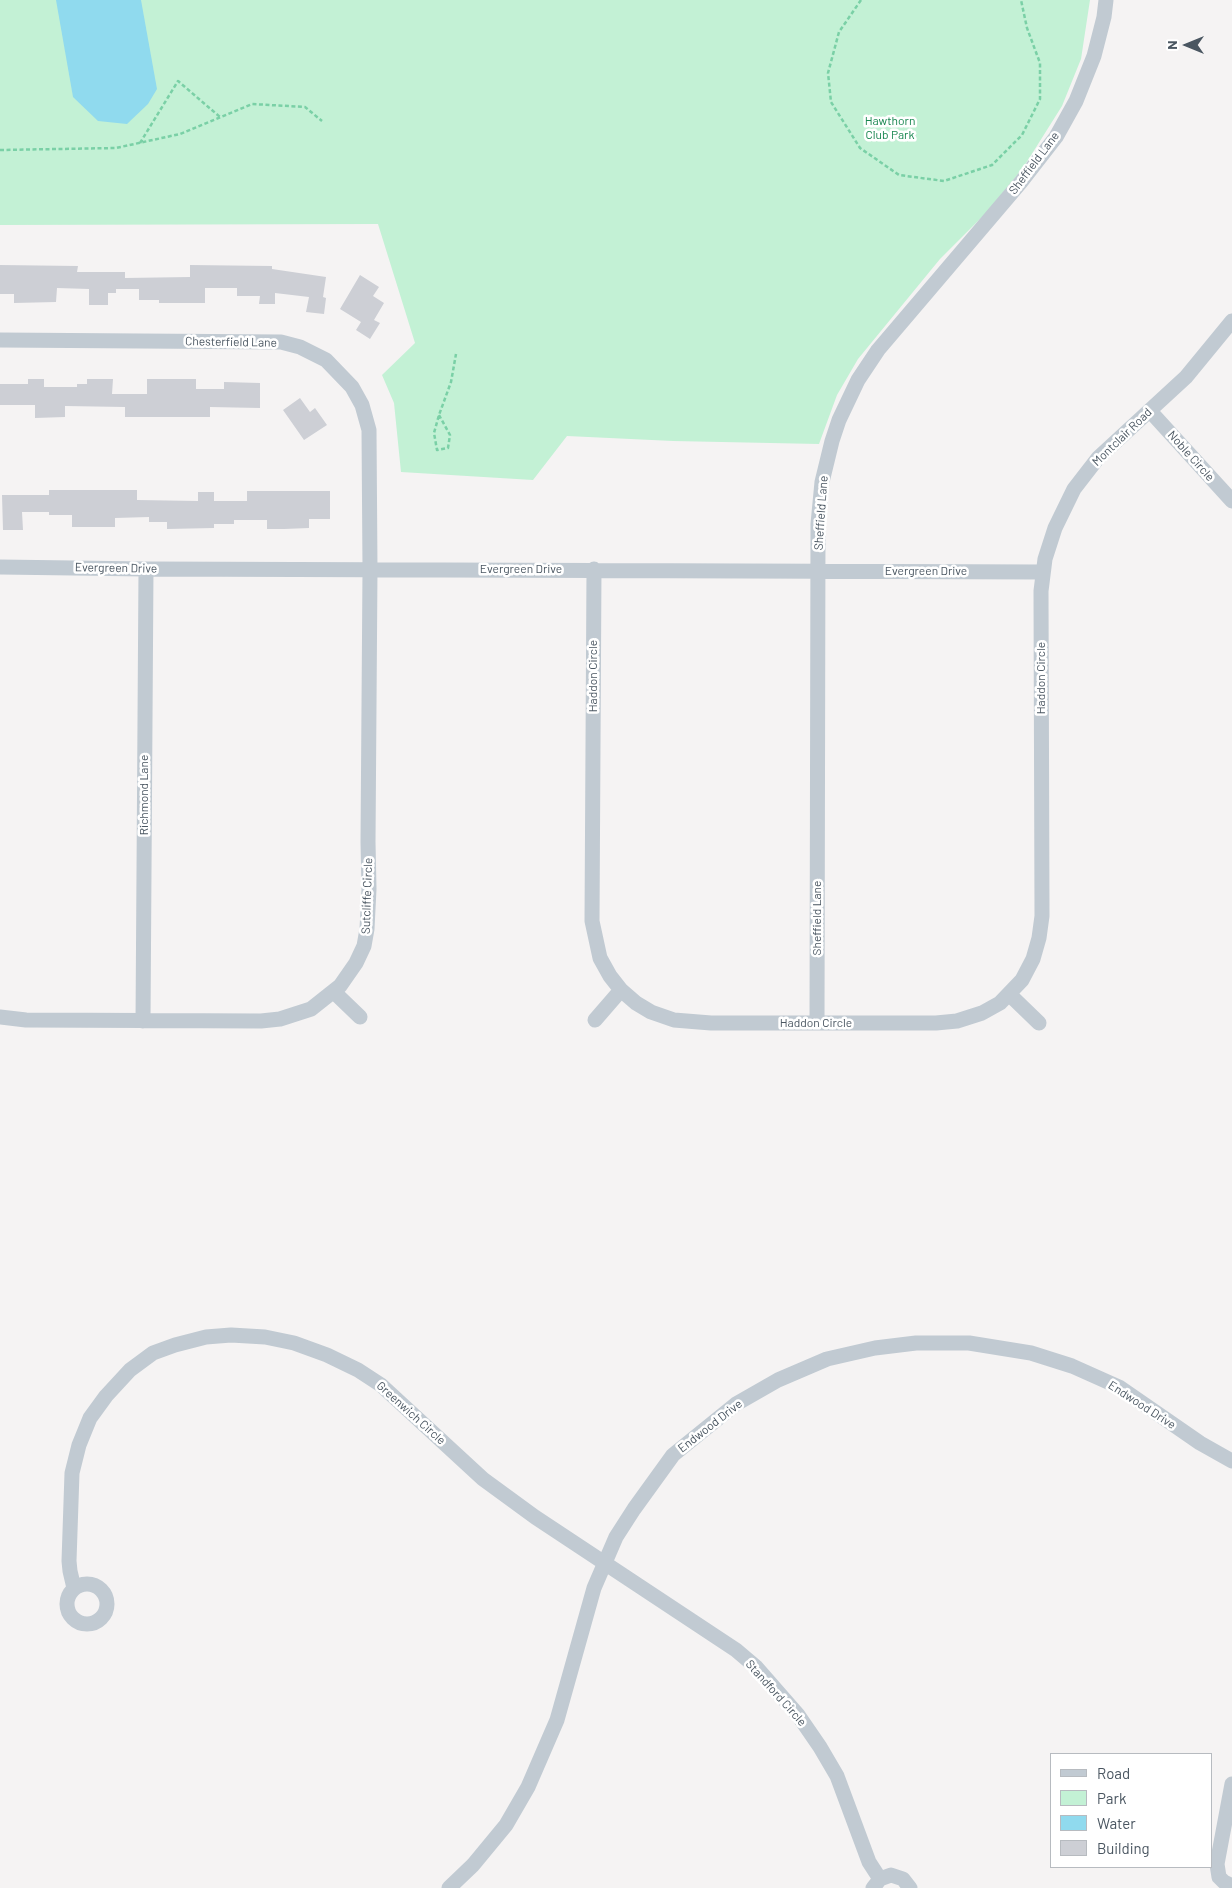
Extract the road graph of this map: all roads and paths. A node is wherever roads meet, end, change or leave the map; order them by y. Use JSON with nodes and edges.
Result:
{"nodes":[{"id":1,"x":861,"y":0,"type":"edge"},
{"id":2,"x":1020,"y":0,"type":"edge"},
{"id":3,"x":1106,"y":0,"type":"edge"},
{"id":4,"x":220,"y":117,"type":"junction"},
{"id":5,"x":322,"y":121,"type":"dead end"},
{"id":6,"x":140,"y":143,"type":"junction"},
{"id":7,"x":0,"y":150,"type":"edge"},
{"id":8,"x":1232,"y":321,"type":"edge"},
{"id":9,"x":0,"y":340,"type":"edge"},
{"id":10,"x":456,"y":354,"type":"dead end"},
{"id":11,"x":1150,"y":411,"type":"junction"},
{"id":12,"x":439,"y":415,"type":"junction"},
{"id":13,"x":1232,"y":501,"type":"edge"},
{"id":14,"x":0,"y":567,"type":"edge"},
{"id":15,"x":146,"y":569,"type":"junction"},
{"id":16,"x":370,"y":569,"type":"junction"},
{"id":17,"x":594,"y":569,"type":"junction"},
{"id":18,"x":818,"y":570,"type":"junction"},
{"id":19,"x":1043,"y":572,"type":"junction"},
{"id":20,"x":621,"y":990,"type":"junction"},
{"id":21,"x":334,"y":992,"type":"junction"},
{"id":22,"x":1009,"y":994,"type":"junction"},
{"id":23,"x":360,"y":1016,"type":"dead end"},
{"id":24,"x":0,"y":1017,"type":"edge"},
{"id":25,"x":596,"y":1020,"type":"dead end"},
{"id":26,"x":143,"y":1021,"type":"junction"},
{"id":27,"x":817,"y":1023,"type":"junction"},
{"id":28,"x":1039,"y":1023,"type":"dead end"},
{"id":29,"x":1232,"y":1461,"type":"edge"},
{"id":30,"x":605,"y":1563,"type":"junction"},
{"id":31,"x":74,"y":1588,"type":"dead end"},
{"id":32,"x":1232,"y":1784,"type":"edge"},
{"id":33,"x":1226,"y":1845,"type":"edge"},
{"id":34,"x":876,"y":1883,"type":"edge"},
{"id":35,"x":1232,"y":1886,"type":"edge"},
{"id":36,"x":449,"y":1888,"type":"edge"},
{"id":37,"x":910,"y":1888,"type":"edge"}],
"edges":[{"from":1,"to":2,"type":"path"},
{"from":3,"to":18,"type":"street","name":"Sheffield Lane"},
{"from":4,"to":5,"type":"path"},
{"from":4,"to":6,"type":"path"},
{"from":4,"to":6,"type":"path"},
{"from":6,"to":7,"type":"path"},
{"from":8,"to":11,"type":"street","name":"Montclair Road"},
{"from":9,"to":16,"type":"street","name":"Chesterfield Lane"},
{"from":10,"to":12,"type":"path"},
{"from":11,"to":13,"type":"street","name":"Noble Circle"},
{"from":11,"to":19,"type":"street","name":"Montclair Road"},
{"from":12,"to":12,"type":"path"},
{"from":14,"to":15,"type":"street","name":"Evergreen Drive"},
{"from":15,"to":16,"type":"street","name":"Evergreen Drive"},
{"from":15,"to":26,"type":"street","name":"Richmond Lane"},
{"from":16,"to":17,"type":"street","name":"Evergreen Drive"},
{"from":16,"to":21,"type":"street","name":"Sutcliffe Circle"},
{"from":17,"to":18,"type":"street","name":"Evergreen Drive"},
{"from":17,"to":20,"type":"street","name":"Haddon Circle"},
{"from":18,"to":19,"type":"street","name":"Evergreen Drive"},
{"from":18,"to":27,"type":"street","name":"Sheffield Lane"},
{"from":19,"to":22,"type":"street","name":"Haddon Circle"},
{"from":20,"to":25,"type":"street"},
{"from":20,"to":27,"type":"street","name":"Haddon Circle"},
{"from":21,"to":23,"type":"street"},
{"from":21,"to":26,"type":"street","name":"Sutcliffe Circle"},
{"from":22,"to":27,"type":"street","name":"Haddon Circle"},
{"from":22,"to":28,"type":"street"},
{"from":24,"to":26,"type":"street","name":"Sutcliffe Circle"},
{"from":29,"to":30,"type":"street","name":"Endwood Drive"},
{"from":30,"to":31,"type":"street","name":"Greenwich Circle"},
{"from":30,"to":34,"type":"street","name":"Standford Circle"},
{"from":30,"to":36,"type":"street","name":"Endwood Drive"},
{"from":32,"to":33,"type":"street"},
{"from":33,"to":35,"type":"street"},
{"from":34,"to":37,"type":"street","name":"Standford Circle"}]}
